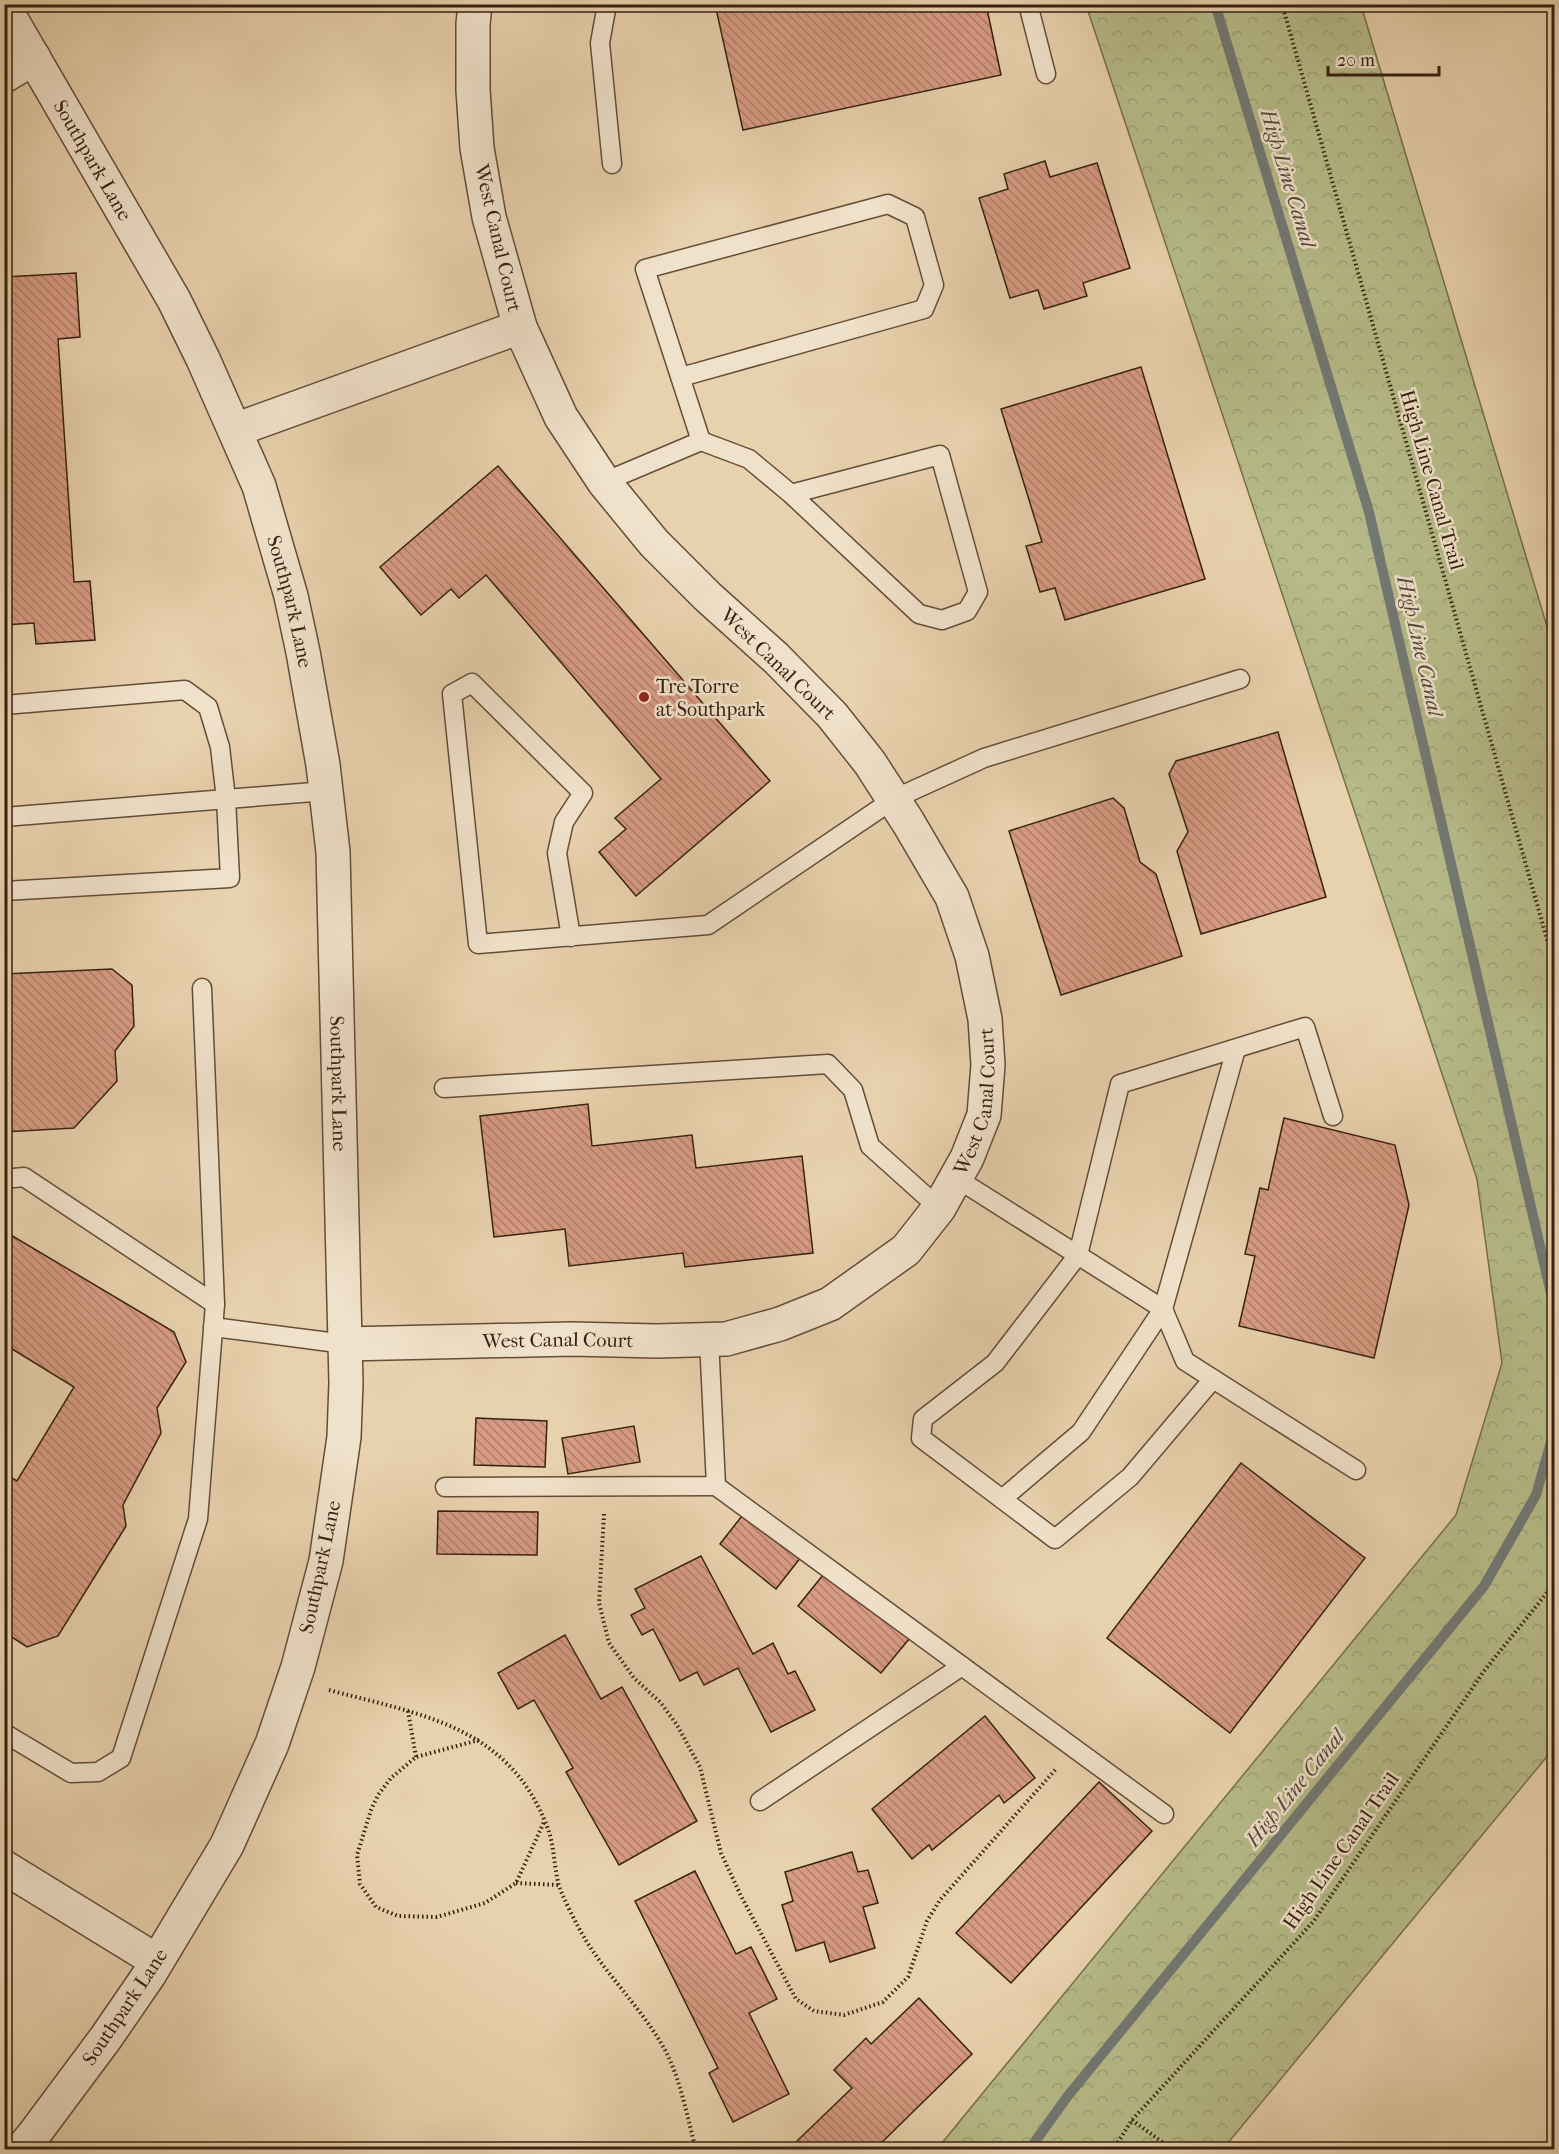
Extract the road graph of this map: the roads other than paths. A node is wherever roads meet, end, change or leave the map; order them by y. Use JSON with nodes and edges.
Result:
{"nodes":[{"id":1,"x":475,"y":4,"type":"edge"},
{"id":2,"x":607,"y":4,"type":"edge"},
{"id":3,"x":1028,"y":4,"type":"edge"},
{"id":4,"x":4,"y":7,"type":"edge"},
{"id":5,"x":34,"y":58,"type":"junction"},
{"id":6,"x":1046,"y":74,"type":"dead end"},
{"id":7,"x":4,"y":76,"type":"edge"},
{"id":8,"x":612,"y":164,"type":"dead end"},
{"id":9,"x":520,"y":327,"type":"junction"},
{"id":10,"x":681,"y":377,"type":"junction"},
{"id":11,"x":235,"y":430,"type":"junction"},
{"id":12,"x":702,"y":441,"type":"junction"},
{"id":13,"x":604,"y":482,"type":"junction"},
{"id":14,"x":791,"y":494,"type":"junction"},
{"id":15,"x":1240,"y":680,"type":"dead end"},
{"id":16,"x":4,"y":705,"type":"edge"},
{"id":17,"x":326,"y":791,"type":"junction"},
{"id":18,"x":226,"y":799,"type":"junction"},
{"id":19,"x":894,"y":799,"type":"junction"},
{"id":20,"x":4,"y":817,"type":"edge"},
{"id":21,"x":4,"y":891,"type":"edge"},
{"id":22,"x":571,"y":937,"type":"junction"},
{"id":23,"x":202,"y":988,"type":"dead end"},
{"id":24,"x":1236,"y":1049,"type":"junction"},
{"id":25,"x":444,"y":1088,"type":"dead end"},
{"id":26,"x":1333,"y":1116,"type":"dead end"},
{"id":27,"x":956,"y":1178,"type":"junction"},
{"id":28,"x":4,"y":1179,"type":"edge"},
{"id":29,"x":939,"y":1208,"type":"junction"},
{"id":30,"x":1078,"y":1256,"type":"junction"},
{"id":31,"x":215,"y":1304,"type":"junction"},
{"id":32,"x":1163,"y":1309,"type":"junction"},
{"id":33,"x":213,"y":1327,"type":"junction"},
{"id":34,"x":709,"y":1340,"type":"junction"},
{"id":35,"x":345,"y":1344,"type":"junction"},
{"id":36,"x":1214,"y":1379,"type":"junction"},
{"id":37,"x":1356,"y":1470,"type":"dead end"},
{"id":38,"x":716,"y":1486,"type":"junction"},
{"id":39,"x":446,"y":1487,"type":"dead end"},
{"id":40,"x":1002,"y":1499,"type":"junction"},
{"id":41,"x":962,"y":1666,"type":"junction"},
{"id":42,"x":4,"y":1733,"type":"edge"},
{"id":43,"x":760,"y":1802,"type":"dead end"},
{"id":44,"x":1164,"y":1814,"type":"dead end"},
{"id":45,"x":4,"y":1867,"type":"edge"},
{"id":46,"x":157,"y":1961,"type":"junction"},
{"id":47,"x":21,"y":2150,"type":"edge"}],
"edges":[{"from":1,"to":9,"type":"street","name":"West Canal Court"},
{"from":2,"to":8,"type":"lane"},
{"from":3,"to":6,"type":"lane"},
{"from":4,"to":5,"type":"street","name":"Southpark Lane"},
{"from":5,"to":7,"type":"street"},
{"from":5,"to":11,"type":"street","name":"Southpark Lane"},
{"from":9,"to":11,"type":"street","name":"West Canal Court"},
{"from":9,"to":13,"type":"street","name":"West Canal Court"},
{"from":10,"to":10,"type":"lane"},
{"from":10,"to":12,"type":"lane"},
{"from":11,"to":17,"type":"street","name":"Southpark Lane"},
{"from":12,"to":13,"type":"lane"},
{"from":12,"to":14,"type":"lane"},
{"from":13,"to":19,"type":"street","name":"West Canal Court"},
{"from":14,"to":14,"type":"lane"},
{"from":15,"to":19,"type":"lane"},
{"from":16,"to":18,"type":"lane"},
{"from":17,"to":18,"type":"lane"},
{"from":17,"to":35,"type":"street","name":"Southpark Lane"},
{"from":18,"to":20,"type":"lane"},
{"from":18,"to":21,"type":"lane"},
{"from":19,"to":22,"type":"lane"},
{"from":19,"to":27,"type":"street","name":"West Canal Court"},
{"from":22,"to":22,"type":"lane"},
{"from":23,"to":31,"type":"lane"},
{"from":24,"to":26,"type":"lane"},
{"from":24,"to":30,"type":"lane"},
{"from":24,"to":32,"type":"lane"},
{"from":25,"to":29,"type":"lane"},
{"from":27,"to":29,"type":"street","name":"West Canal Court"},
{"from":27,"to":30,"type":"lane"},
{"from":28,"to":31,"type":"lane"},
{"from":29,"to":34,"type":"street","name":"West Canal Court"},
{"from":30,"to":32,"type":"lane"},
{"from":30,"to":40,"type":"lane"},
{"from":31,"to":33,"type":"lane"},
{"from":32,"to":36,"type":"lane"},
{"from":32,"to":40,"type":"lane"},
{"from":33,"to":35,"type":"lane"},
{"from":33,"to":42,"type":"lane"},
{"from":34,"to":35,"type":"street","name":"West Canal Court"},
{"from":34,"to":38,"type":"lane"},
{"from":35,"to":46,"type":"street","name":"Southpark Lane"},
{"from":36,"to":37,"type":"lane"},
{"from":36,"to":40,"type":"lane"},
{"from":38,"to":39,"type":"lane"},
{"from":38,"to":41,"type":"lane"},
{"from":41,"to":43,"type":"lane"},
{"from":41,"to":44,"type":"lane"},
{"from":45,"to":46,"type":"street"},
{"from":46,"to":47,"type":"street","name":"Southpark Lane"}]}
